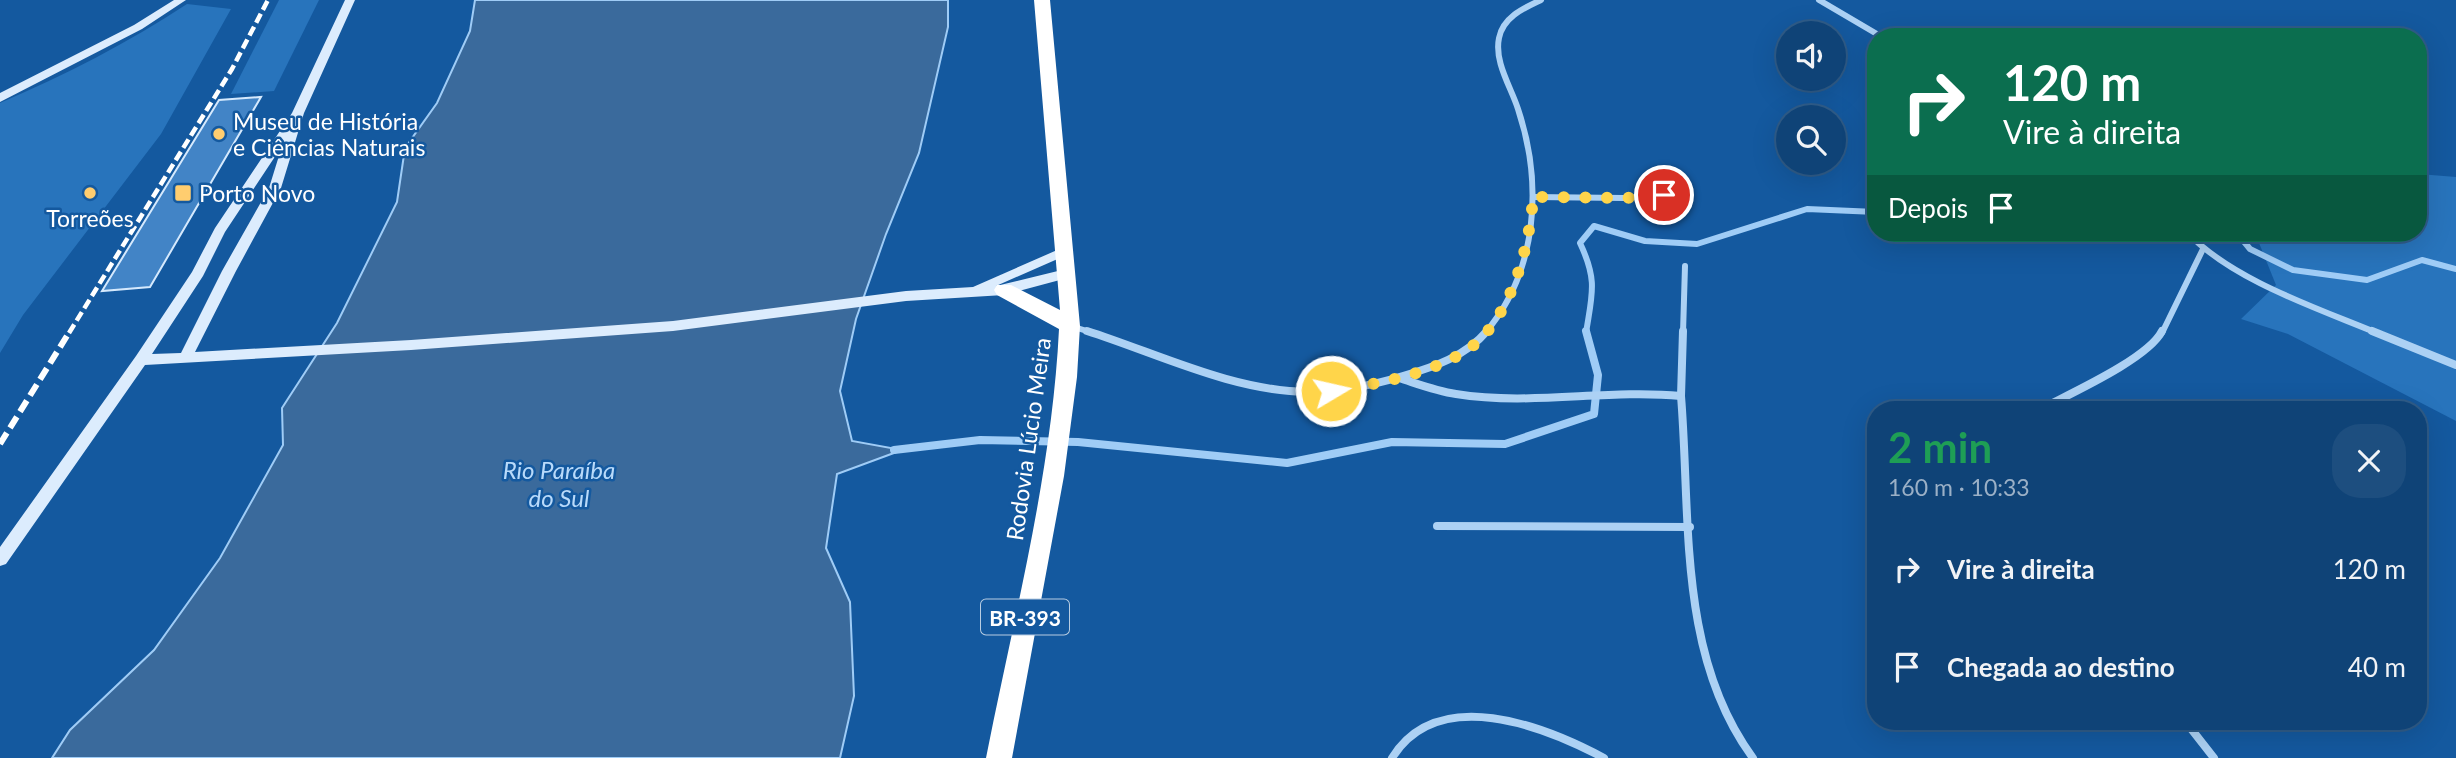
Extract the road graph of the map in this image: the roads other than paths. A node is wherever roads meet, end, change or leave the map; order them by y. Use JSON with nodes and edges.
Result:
{"nodes":[{"id":1,"x":181,"y":0,"type":"edge"},
{"id":2,"x":350,"y":0,"type":"edge"},
{"id":3,"x":1042,"y":0,"type":"edge"},
{"id":4,"x":1541,"y":0,"type":"edge"},
{"id":5,"x":1819,"y":0,"type":"edge"},
{"id":6,"x":1867,"y":28,"type":"edge"},
{"id":7,"x":0,"y":98,"type":"edge"},
{"id":8,"x":298,"y":113,"type":"junction"},
{"id":9,"x":1664,"y":195,"type":"dead end"},
{"id":10,"x":1533,"y":197,"type":"junction"},
{"id":11,"x":252,"y":228,"type":"junction"},
{"id":12,"x":219,"y":231,"type":"junction"},
{"id":13,"x":2196,"y":242,"type":"edge"},
{"id":14,"x":2203,"y":249,"type":"junction"},
{"id":15,"x":1064,"y":251,"type":"junction"},
{"id":16,"x":1685,"y":265,"type":"dead end"},
{"id":17,"x":229,"y":271,"type":"junction"},
{"id":18,"x":198,"y":273,"type":"junction"},
{"id":19,"x":1066,"y":274,"type":"junction"},
{"id":20,"x":1004,"y":290,"type":"junction"},
{"id":21,"x":964,"y":294,"type":"junction"},
{"id":22,"x":1070,"y":326,"type":"junction"},
{"id":23,"x":185,"y":359,"type":"junction"},
{"id":24,"x":141,"y":360,"type":"junction"},
{"id":25,"x":2456,"y":365,"type":"edge"},
{"id":26,"x":1398,"y":378,"type":"junction"},
{"id":27,"x":1681,"y":396,"type":"junction"},
{"id":28,"x":2056,"y":401,"type":"edge"},
{"id":29,"x":1437,"y":526,"type":"dead end"},
{"id":30,"x":1690,"y":527,"type":"junction"},
{"id":31,"x":0,"y":559,"type":"edge"},
{"id":32,"x":2192,"y":730,"type":"edge"},
{"id":33,"x":999,"y":758,"type":"edge"},
{"id":34,"x":1392,"y":758,"type":"edge"},
{"id":35,"x":1604,"y":758,"type":"edge"},
{"id":36,"x":1753,"y":758,"type":"edge"},
{"id":37,"x":2214,"y":758,"type":"edge"}],
"edges":[{"from":1,"to":7,"type":"main road"},
{"from":2,"to":8,"type":"main road"},
{"from":3,"to":15,"type":"highway","name":"Rodovia Lúcio Meira","number":"BR-393"},
{"from":4,"to":10,"type":"street"},
{"from":5,"to":6,"type":"street"},
{"from":8,"to":11,"type":"main road"},
{"from":8,"to":12,"type":"main road"},
{"from":9,"to":10,"type":"street"},
{"from":10,"to":26,"type":"street"},
{"from":11,"to":12,"type":"main road"},
{"from":11,"to":17,"type":"main road"},
{"from":12,"to":18,"type":"main road"},
{"from":13,"to":14,"type":"street"},
{"from":14,"to":25,"type":"street"},
{"from":14,"to":28,"type":"street"},
{"from":15,"to":19,"type":"highway","name":"Rodovia Lúcio Meira","number":"BR-393"},
{"from":15,"to":21,"type":"main road"},
{"from":16,"to":27,"type":"street"},
{"from":17,"to":18,"type":"main road"},
{"from":17,"to":23,"type":"main road"},
{"from":18,"to":24,"type":"main road"},
{"from":19,"to":20,"type":"main road"},
{"from":19,"to":22,"type":"highway","name":"Rodovia Lúcio Meira","number":"BR-393"},
{"from":20,"to":21,"type":"main road"},
{"from":20,"to":22,"type":"highway"},
{"from":21,"to":23,"type":"main road"},
{"from":22,"to":26,"type":"street"},
{"from":22,"to":33,"type":"highway","name":"Rodovia Lúcio Meira","number":"BR-393"},
{"from":23,"to":24,"type":"main road"},
{"from":24,"to":31,"type":"main road"},
{"from":26,"to":27,"type":"street"},
{"from":27,"to":30,"type":"street"},
{"from":29,"to":30,"type":"street"},
{"from":30,"to":36,"type":"street"},
{"from":32,"to":37,"type":"street"},
{"from":34,"to":35,"type":"street"}]}
